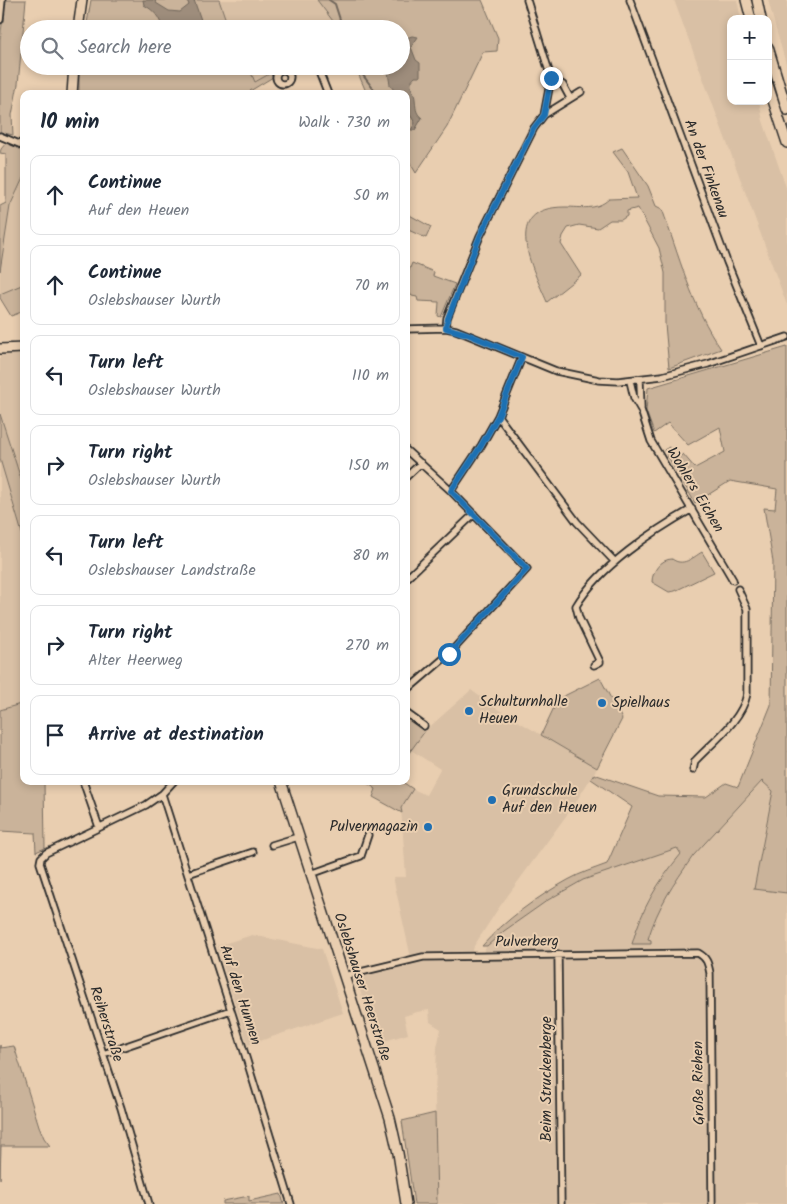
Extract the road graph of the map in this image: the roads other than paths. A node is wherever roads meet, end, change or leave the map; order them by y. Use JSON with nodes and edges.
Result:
{"nodes":[{"id":1,"x":2,"y":0,"type":"edge"},
{"id":2,"x":82,"y":0,"type":"edge"},
{"id":3,"x":527,"y":0,"type":"edge"},
{"id":4,"x":630,"y":0,"type":"edge"},
{"id":5,"x":746,"y":0,"type":"edge"},
{"id":6,"x":757,"y":0,"type":"edge"},
{"id":7,"x":750,"y":15,"type":"edge"},
{"id":8,"x":760,"y":15,"type":"edge"},
{"id":9,"x":0,"y":20,"type":"edge"},
{"id":10,"x":79,"y":20,"type":"edge"},
{"id":11,"x":772,"y":60,"type":"edge"},
{"id":12,"x":73,"y":75,"type":"edge"},
{"id":13,"x":320,"y":75,"type":"edge"},
{"id":14,"x":551,"y":78,"type":"junction"},
{"id":15,"x":72,"y":90,"type":"edge"},
{"id":16,"x":326,"y":90,"type":"edge"},
{"id":17,"x":581,"y":92,"type":"dead end"},
{"id":18,"x":772,"y":97,"type":"edge"},
{"id":19,"x":570,"y":98,"type":"junction"},
{"id":20,"x":787,"y":110,"type":"edge"},
{"id":21,"x":544,"y":115,"type":"junction"},
{"id":22,"x":0,"y":136,"type":"edge"},
{"id":23,"x":787,"y":143,"type":"edge"},
{"id":24,"x":20,"y":144,"type":"edge"},
{"id":25,"x":446,"y":328,"type":"junction"},
{"id":26,"x":410,"y":329,"type":"edge"},
{"id":27,"x":787,"y":337,"type":"edge"},
{"id":28,"x":761,"y":346,"type":"junction"},
{"id":29,"x":1,"y":348,"type":"edge"},
{"id":30,"x":20,"y":348,"type":"edge"},
{"id":31,"x":522,"y":357,"type":"junction"},
{"id":32,"x":640,"y":380,"type":"junction"},
{"id":33,"x":630,"y":381,"type":"junction"},
{"id":34,"x":641,"y":410,"type":"junction"},
{"id":35,"x":498,"y":416,"type":"junction"},
{"id":36,"x":410,"y":453,"type":"edge"},
{"id":37,"x":421,"y":463,"type":"junction"},
{"id":38,"x":410,"y":473,"type":"edge"},
{"id":39,"x":451,"y":491,"type":"junction"},
{"id":40,"x":692,"y":509,"type":"junction"},
{"id":41,"x":474,"y":514,"type":"junction"},
{"id":42,"x":615,"y":562,"type":"junction"},
{"id":43,"x":410,"y":575,"type":"edge"},
{"id":44,"x":733,"y":580,"type":"dead end"},
{"id":45,"x":738,"y":589,"type":"dead end"},
{"id":46,"x":594,"y":665,"type":"dead end"},
{"id":47,"x":410,"y":687,"type":"edge"},
{"id":48,"x":410,"y":716,"type":"edge"},
{"id":49,"x":424,"y":726,"type":"dead end"},
{"id":50,"x":693,"y":770,"type":"dead end"},
{"id":51,"x":83,"y":785,"type":"edge"},
{"id":52,"x":170,"y":785,"type":"edge"},
{"id":53,"x":282,"y":785,"type":"edge"},
{"id":54,"x":162,"y":794,"type":"junction"},
{"id":55,"x":99,"y":827,"type":"junction"},
{"id":56,"x":368,"y":835,"type":"dead end"},
{"id":57,"x":298,"y":836,"type":"junction"},
{"id":58,"x":272,"y":845,"type":"dead end"},
{"id":59,"x":253,"y":852,"type":"dead end"},
{"id":60,"x":188,"y":874,"type":"junction"},
{"id":61,"x":311,"y":874,"type":"junction"},
{"id":62,"x":558,"y":954,"type":"junction"},
{"id":63,"x":708,"y":962,"type":"joint"},
{"id":64,"x":344,"y":976,"type":"junction"},
{"id":65,"x":231,"y":1010,"type":"junction"},
{"id":66,"x":103,"y":1054,"type":"junction"},
{"id":67,"x":149,"y":1204,"type":"edge"},
{"id":68,"x":291,"y":1204,"type":"edge"},
{"id":69,"x":406,"y":1204,"type":"edge"},
{"id":70,"x":561,"y":1204,"type":"edge"},
{"id":71,"x":712,"y":1204,"type":"edge"}],
"edges":[{"from":1,"to":9,"type":"street"},
{"from":2,"to":10,"type":"main road"},
{"from":3,"to":14,"type":"street"},
{"from":4,"to":28,"type":"street","name":"An der Finkenau"},
{"from":5,"to":7,"type":"main road"},
{"from":6,"to":8,"type":"main road"},
{"from":11,"to":20,"type":"main road"},
{"from":12,"to":15,"type":"main road"},
{"from":13,"to":16,"type":"street"},
{"from":14,"to":19,"type":"street"},
{"from":14,"to":21,"type":"street"},
{"from":17,"to":19,"type":"street"},
{"from":18,"to":23,"type":"main road"},
{"from":19,"to":21,"type":"street"},
{"from":21,"to":25,"type":"street"},
{"from":22,"to":24,"type":"street"},
{"from":25,"to":26,"type":"street"},
{"from":25,"to":31,"type":"street"},
{"from":27,"to":28,"type":"street"},
{"from":28,"to":32,"type":"street"},
{"from":29,"to":30,"type":"main road"},
{"from":31,"to":33,"type":"street"},
{"from":31,"to":35,"type":"street"},
{"from":32,"to":33,"type":"street"},
{"from":32,"to":34,"type":"street","name":"Wohlers Eichen"},
{"from":33,"to":34,"type":"street","name":"Wohlers Eichen"},
{"from":34,"to":40,"type":"street","name":"Wohlers Eichen"},
{"from":35,"to":39,"type":"street"},
{"from":35,"to":42,"type":"street"},
{"from":36,"to":37,"type":"street"},
{"from":37,"to":38,"type":"street"},
{"from":37,"to":39,"type":"street"},
{"from":39,"to":41,"type":"street"},
{"from":40,"to":42,"type":"street"},
{"from":40,"to":44,"type":"street","name":"Wohlers Eichen"},
{"from":41,"to":43,"type":"street"},
{"from":41,"to":47,"type":"street"},
{"from":42,"to":46,"type":"street"},
{"from":45,"to":50,"type":"street"},
{"from":48,"to":49,"type":"street"},
{"from":51,"to":55,"type":"street"},
{"from":52,"to":54,"type":"street"},
{"from":53,"to":57,"type":"main road","name":"Oslebshauser Heerstraße"},
{"from":54,"to":55,"type":"street"},
{"from":54,"to":60,"type":"street","name":"Auf den Hunnen"},
{"from":55,"to":66,"type":"street","name":"Reiherstraße"},
{"from":56,"to":61,"type":"street"},
{"from":57,"to":58,"type":"street"},
{"from":57,"to":61,"type":"main road","name":"Oslebshauser Heerstraße"},
{"from":59,"to":60,"type":"street"},
{"from":60,"to":65,"type":"street","name":"Auf den Hunnen"},
{"from":61,"to":64,"type":"main road","name":"Oslebshauser Heerstraße"},
{"from":62,"to":63,"type":"street","name":"Pulverberg"},
{"from":62,"to":64,"type":"street","name":"Pulverberg"},
{"from":62,"to":70,"type":"street","name":"Beim Struckenberge"},
{"from":63,"to":71,"type":"street","name":"Große Riehen"},
{"from":64,"to":69,"type":"main road","name":"Oslebshauser Heerstraße"},
{"from":65,"to":66,"type":"street"},
{"from":65,"to":68,"type":"street","name":"Auf den Hunnen"},
{"from":66,"to":67,"type":"street","name":"Reiherstraße"}]}
